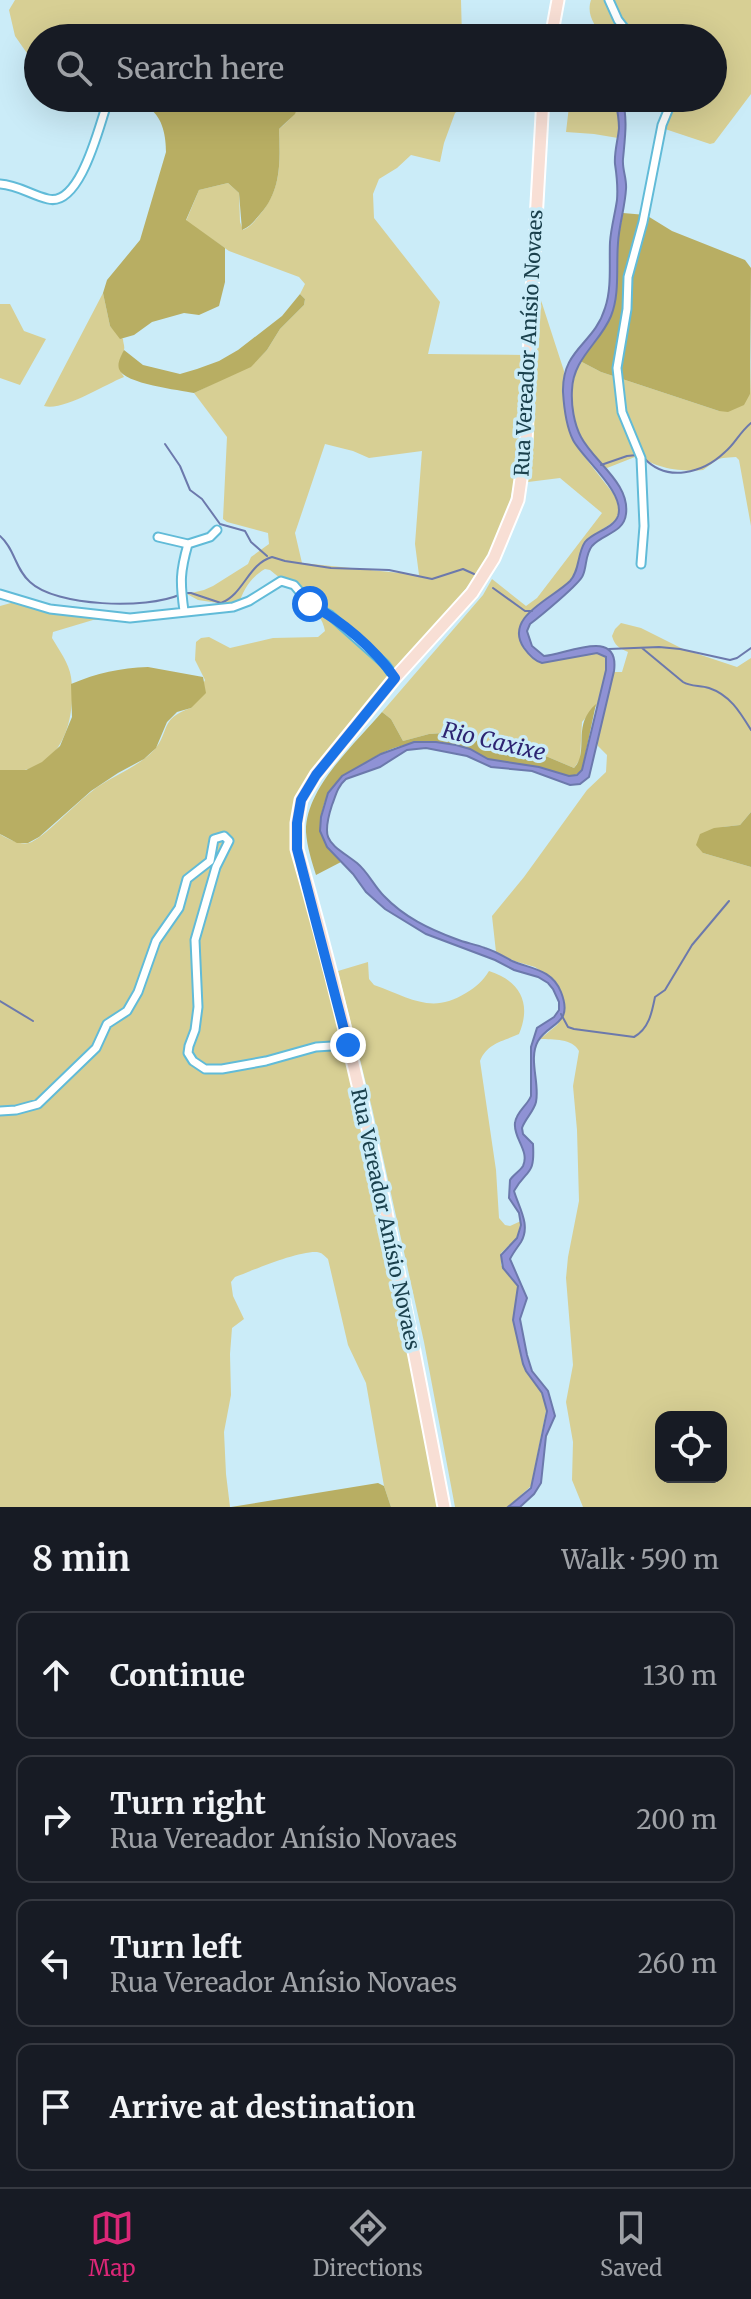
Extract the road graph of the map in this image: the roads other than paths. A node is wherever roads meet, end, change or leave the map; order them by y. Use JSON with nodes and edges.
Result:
{"nodes":[{"id":1,"x":558,"y":0,"type":"edge"},
{"id":2,"x":609,"y":0,"type":"edge"},
{"id":3,"x":554,"y":24,"type":"edge"},
{"id":4,"x":621,"y":24,"type":"edge"},
{"id":5,"x":104,"y":112,"type":"edge"},
{"id":6,"x":542,"y":112,"type":"edge"},
{"id":7,"x":667,"y":112,"type":"edge"},
{"id":8,"x":0,"y":184,"type":"edge"},
{"id":9,"x":217,"y":530,"type":"dead end"},
{"id":10,"x":158,"y":537,"type":"dead end"},
{"id":11,"x":188,"y":544,"type":"junction"},
{"id":12,"x":641,"y":564,"type":"dead end"},
{"id":13,"x":0,"y":594,"type":"edge"},
{"id":14,"x":184,"y":611,"type":"junction"},
{"id":15,"x":395,"y":678,"type":"junction"},
{"id":16,"x":348,"y":1045,"type":"junction"},
{"id":17,"x":0,"y":1111,"type":"edge"},
{"id":18,"x":444,"y":1507,"type":"edge"}],
"edges":[{"from":1,"to":3,"type":"main road"},
{"from":2,"to":4,"type":"street"},
{"from":5,"to":8,"type":"street"},
{"from":6,"to":15,"type":"main road","name":"Rua Vereador Anísio Novaes"},
{"from":7,"to":12,"type":"street"},
{"from":9,"to":11,"type":"street"},
{"from":10,"to":11,"type":"street"},
{"from":11,"to":14,"type":"street"},
{"from":13,"to":14,"type":"street"},
{"from":14,"to":15,"type":"street"},
{"from":15,"to":16,"type":"main road","name":"Rua Vereador Anísio Novaes"},
{"from":16,"to":17,"type":"street"},
{"from":16,"to":18,"type":"main road","name":"Rua Vereador Anísio Novaes"}]}
